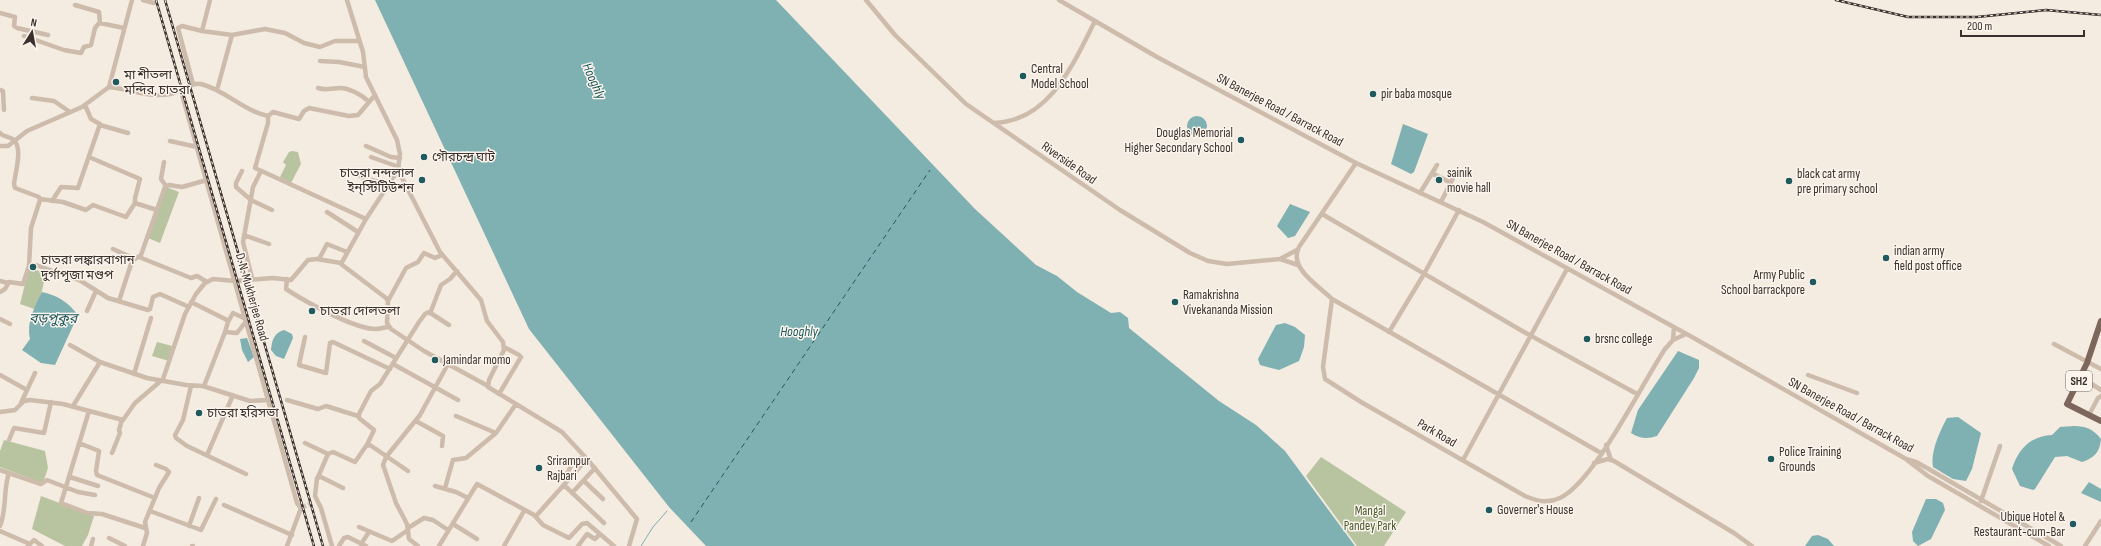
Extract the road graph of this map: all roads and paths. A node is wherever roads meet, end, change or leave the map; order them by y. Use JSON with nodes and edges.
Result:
{"nodes":[{"id":1,"x":132,"y":0,"type":"edge"},
{"id":2,"x":143,"y":0,"type":"edge"},
{"id":3,"x":210,"y":0,"type":"edge"},
{"id":4,"x":347,"y":0,"type":"edge"},
{"id":5,"x":866,"y":0,"type":"edge"},
{"id":6,"x":1058,"y":0,"type":"edge"},
{"id":7,"x":154,"y":3,"type":"dead end"},
{"id":8,"x":75,"y":5,"type":"dead end"},
{"id":9,"x":0,"y":13,"type":"edge"},
{"id":10,"x":1095,"y":21,"type":"junction"},
{"id":11,"x":100,"y":22,"type":"junction"},
{"id":12,"x":124,"y":28,"type":"junction"},
{"id":13,"x":202,"y":31,"type":"junction"},
{"id":14,"x":48,"y":35,"type":"dead end"},
{"id":15,"x":232,"y":35,"type":"junction"},
{"id":16,"x":24,"y":36,"type":"dead end"},
{"id":17,"x":359,"y":41,"type":"junction"},
{"id":18,"x":320,"y":62,"type":"dead end"},
{"id":19,"x":365,"y":67,"type":"junction"},
{"id":20,"x":193,"y":84,"type":"junction"},
{"id":21,"x":109,"y":87,"type":"junction"},
{"id":22,"x":318,"y":88,"type":"dead end"},
{"id":23,"x":0,"y":90,"type":"edge"},
{"id":24,"x":181,"y":90,"type":"junction"},
{"id":25,"x":217,"y":90,"type":"junction"},
{"id":26,"x":375,"y":95,"type":"junction"},
{"id":27,"x":32,"y":98,"type":"dead end"},
{"id":28,"x":368,"y":101,"type":"junction"},
{"id":29,"x":85,"y":105,"type":"junction"},
{"id":30,"x":4,"y":110,"type":"dead end"},
{"id":31,"x":70,"y":112,"type":"junction"},
{"id":32,"x":268,"y":116,"type":"junction"},
{"id":33,"x":994,"y":123,"type":"junction"},
{"id":34,"x":100,"y":124,"type":"junction"},
{"id":35,"x":0,"y":133,"type":"edge"},
{"id":36,"x":128,"y":133,"type":"dead end"},
{"id":37,"x":15,"y":141,"type":"junction"},
{"id":38,"x":170,"y":141,"type":"dead end"},
{"id":39,"x":0,"y":146,"type":"edge"},
{"id":40,"x":366,"y":146,"type":"dead end"},
{"id":41,"x":197,"y":147,"type":"junction"},
{"id":42,"x":371,"y":156,"type":"dead end"},
{"id":43,"x":89,"y":157,"type":"junction"},
{"id":44,"x":400,"y":158,"type":"junction"},
{"id":45,"x":164,"y":162,"type":"dead end"},
{"id":46,"x":1356,"y":163,"type":"junction"},
{"id":47,"x":1437,"y":165,"type":"dead end"},
{"id":48,"x":399,"y":169,"type":"junction"},
{"id":49,"x":242,"y":171,"type":"dead end"},
{"id":50,"x":260,"y":171,"type":"junction"},
{"id":51,"x":351,"y":171,"type":"dead end"},
{"id":52,"x":1432,"y":173,"type":"junction"},
{"id":53,"x":1455,"y":174,"type":"dead end"},
{"id":54,"x":207,"y":180,"type":"junction"},
{"id":55,"x":1450,"y":183,"type":"junction"},
{"id":56,"x":166,"y":186,"type":"junction"},
{"id":57,"x":388,"y":186,"type":"junction"},
{"id":58,"x":1420,"y":193,"type":"junction"},
{"id":59,"x":40,"y":199,"type":"junction"},
{"id":60,"x":252,"y":200,"type":"junction"},
{"id":61,"x":52,"y":201,"type":"junction"},
{"id":62,"x":1441,"y":202,"type":"junction"},
{"id":63,"x":135,"y":203,"type":"junction"},
{"id":64,"x":156,"y":210,"type":"junction"},
{"id":65,"x":272,"y":210,"type":"dead end"},
{"id":66,"x":1459,"y":210,"type":"junction"},
{"id":67,"x":327,"y":212,"type":"dead end"},
{"id":68,"x":1322,"y":214,"type":"junction"},
{"id":69,"x":366,"y":219,"type":"junction"},
{"id":70,"x":358,"y":232,"type":"junction"},
{"id":71,"x":244,"y":235,"type":"junction"},
{"id":72,"x":269,"y":244,"type":"dead end"},
{"id":73,"x":113,"y":250,"type":"dead end"},
{"id":74,"x":1297,"y":250,"type":"junction"},
{"id":75,"x":347,"y":252,"type":"junction"},
{"id":76,"x":442,"y":255,"type":"junction"},
{"id":77,"x":137,"y":258,"type":"junction"},
{"id":78,"x":320,"y":259,"type":"junction"},
{"id":79,"x":1280,"y":259,"type":"junction"},
{"id":80,"x":341,"y":263,"type":"junction"},
{"id":81,"x":1298,"y":265,"type":"junction"},
{"id":82,"x":29,"y":266,"type":"junction"},
{"id":83,"x":1567,"y":269,"type":"junction"},
{"id":84,"x":457,"y":271,"type":"junction"},
{"id":85,"x":1424,"y":274,"type":"junction"},
{"id":86,"x":252,"y":278,"type":"junction"},
{"id":87,"x":287,"y":279,"type":"junction"},
{"id":88,"x":0,"y":281,"type":"edge"},
{"id":89,"x":236,"y":281,"type":"junction"},
{"id":90,"x":207,"y":282,"type":"junction"},
{"id":91,"x":8,"y":283,"type":"junction"},
{"id":92,"x":96,"y":291,"type":"junction"},
{"id":93,"x":0,"y":292,"type":"edge"},
{"id":94,"x":1332,"y":299,"type":"junction"},
{"id":95,"x":119,"y":301,"type":"junction"},
{"id":96,"x":388,"y":301,"type":"junction"},
{"id":97,"x":190,"y":304,"type":"junction"},
{"id":98,"x":1342,"y":306,"type":"junction"},
{"id":99,"x":87,"y":310,"type":"dead end"},
{"id":100,"x":429,"y":312,"type":"junction"},
{"id":101,"x":1331,"y":312,"type":"junction"},
{"id":102,"x":151,"y":318,"type":"dead end"},
{"id":103,"x":0,"y":319,"type":"edge"},
{"id":104,"x":246,"y":320,"type":"junction"},
{"id":105,"x":2101,"y":321,"type":"edge"},
{"id":106,"x":228,"y":322,"type":"junction"},
{"id":107,"x":10,"y":324,"type":"dead end"},
{"id":108,"x":449,"y":325,"type":"dead end"},
{"id":109,"x":389,"y":327,"type":"junction"},
{"id":110,"x":1674,"y":327,"type":"junction"},
{"id":111,"x":225,"y":332,"type":"junction"},
{"id":112,"x":1389,"y":332,"type":"junction"},
{"id":113,"x":1686,"y":334,"type":"junction"},
{"id":114,"x":1531,"y":336,"type":"junction"},
{"id":115,"x":305,"y":337,"type":"dead end"},
{"id":116,"x":407,"y":340,"type":"junction"},
{"id":117,"x":1673,"y":340,"type":"junction"},
{"id":118,"x":364,"y":341,"type":"dead end"},
{"id":119,"x":2054,"y":344,"type":"dead end"},
{"id":120,"x":70,"y":345,"type":"dead end"},
{"id":121,"x":504,"y":347,"type":"junction"},
{"id":122,"x":396,"y":358,"type":"junction"},
{"id":123,"x":100,"y":362,"type":"junction"},
{"id":124,"x":2087,"y":363,"type":"junction"},
{"id":125,"x":393,"y":364,"type":"junction"},
{"id":126,"x":448,"y":364,"type":"junction"},
{"id":127,"x":390,"y":369,"type":"junction"},
{"id":128,"x":2101,"y":370,"type":"edge"},
{"id":129,"x":35,"y":373,"type":"dead end"},
{"id":130,"x":134,"y":374,"type":"junction"},
{"id":131,"x":0,"y":375,"type":"edge"},
{"id":132,"x":1808,"y":375,"type":"dead end"},
{"id":133,"x":2081,"y":376,"type":"junction"},
{"id":134,"x":161,"y":381,"type":"junction"},
{"id":135,"x":191,"y":386,"type":"junction"},
{"id":136,"x":204,"y":386,"type":"junction"},
{"id":137,"x":488,"y":386,"type":"junction"},
{"id":138,"x":436,"y":388,"type":"junction"},
{"id":139,"x":27,"y":390,"type":"junction"},
{"id":140,"x":2101,"y":390,"type":"edge"},
{"id":141,"x":1857,"y":393,"type":"dead end"},
{"id":142,"x":499,"y":394,"type":"junction"},
{"id":143,"x":1498,"y":394,"type":"junction"},
{"id":144,"x":1637,"y":394,"type":"junction"},
{"id":145,"x":233,"y":396,"type":"junction"},
{"id":146,"x":2101,"y":396,"type":"edge"},
{"id":147,"x":269,"y":400,"type":"junction"},
{"id":148,"x":287,"y":400,"type":"dead end"},
{"id":149,"x":458,"y":400,"type":"dead end"},
{"id":150,"x":51,"y":402,"type":"junction"},
{"id":151,"x":516,"y":404,"type":"junction"},
{"id":152,"x":21,"y":405,"type":"junction"},
{"id":153,"x":73,"y":406,"type":"junction"},
{"id":154,"x":89,"y":411,"type":"junction"},
{"id":155,"x":0,"y":412,"type":"edge"},
{"id":156,"x":2089,"y":415,"type":"junction"},
{"id":157,"x":358,"y":416,"type":"junction"},
{"id":158,"x":456,"y":416,"type":"dead end"},
{"id":159,"x":122,"y":420,"type":"junction"},
{"id":160,"x":416,"y":421,"type":"junction"},
{"id":161,"x":2101,"y":421,"type":"edge"},
{"id":162,"x":496,"y":433,"type":"junction"},
{"id":163,"x":9,"y":440,"type":"dead end"},
{"id":164,"x":305,"y":443,"type":"dead end"},
{"id":165,"x":79,"y":444,"type":"junction"},
{"id":166,"x":367,"y":445,"type":"junction"},
{"id":167,"x":1606,"y":445,"type":"junction"},
{"id":168,"x":442,"y":446,"type":"dead end"},
{"id":169,"x":2000,"y":446,"type":"dead end"},
{"id":170,"x":112,"y":453,"type":"dead end"},
{"id":171,"x":1601,"y":453,"type":"junction"},
{"id":172,"x":328,"y":454,"type":"junction"},
{"id":173,"x":207,"y":455,"type":"junction"},
{"id":174,"x":386,"y":457,"type":"junction"},
{"id":175,"x":586,"y":457,"type":"junction"},
{"id":176,"x":1906,"y":459,"type":"junction"},
{"id":177,"x":1463,"y":460,"type":"junction"},
{"id":178,"x":1611,"y":460,"type":"junction"},
{"id":179,"x":1594,"y":463,"type":"junction"},
{"id":180,"x":156,"y":465,"type":"dead end"},
{"id":181,"x":595,"y":468,"type":"junction"},
{"id":182,"x":0,"y":470,"type":"edge"},
{"id":183,"x":408,"y":472,"type":"dead end"},
{"id":184,"x":9,"y":473,"type":"junction"},
{"id":185,"x":246,"y":474,"type":"dead end"},
{"id":186,"x":318,"y":476,"type":"junction"},
{"id":187,"x":70,"y":477,"type":"junction"},
{"id":188,"x":563,"y":477,"type":"dead end"},
{"id":189,"x":584,"y":481,"type":"junction"},
{"id":190,"x":564,"y":485,"type":"junction"},
{"id":191,"x":98,"y":486,"type":"dead end"},
{"id":192,"x":435,"y":486,"type":"dead end"},
{"id":193,"x":67,"y":487,"type":"junction"},
{"id":194,"x":343,"y":488,"type":"dead end"},
{"id":195,"x":445,"y":488,"type":"junction"},
{"id":196,"x":572,"y":493,"type":"junction"},
{"id":197,"x":95,"y":495,"type":"dead end"},
{"id":198,"x":155,"y":498,"type":"junction"},
{"id":199,"x":199,"y":498,"type":"dead end"},
{"id":200,"x":468,"y":498,"type":"junction"},
{"id":201,"x":216,"y":499,"type":"dead end"},
{"id":202,"x":603,"y":499,"type":"dead end"},
{"id":203,"x":1982,"y":500,"type":"junction"},
{"id":204,"x":1979,"y":505,"type":"junction"},
{"id":205,"x":224,"y":506,"type":"dead end"},
{"id":206,"x":150,"y":511,"type":"junction"},
{"id":207,"x":524,"y":511,"type":"junction"},
{"id":208,"x":535,"y":516,"type":"junction"},
{"id":209,"x":2101,"y":521,"type":"edge"},
{"id":210,"x":604,"y":523,"type":"dead end"},
{"id":211,"x":453,"y":524,"type":"junction"},
{"id":212,"x":0,"y":526,"type":"edge"},
{"id":213,"x":189,"y":526,"type":"junction"},
{"id":214,"x":359,"y":527,"type":"dead end"},
{"id":215,"x":145,"y":528,"type":"junction"},
{"id":216,"x":408,"y":529,"type":"junction"},
{"id":217,"x":448,"y":530,"type":"junction"},
{"id":218,"x":0,"y":531,"type":"edge"},
{"id":219,"x":369,"y":532,"type":"junction"},
{"id":220,"x":600,"y":534,"type":"junction"},
{"id":221,"x":292,"y":535,"type":"junction"},
{"id":222,"x":109,"y":538,"type":"dead end"},
{"id":223,"x":477,"y":538,"type":"dead end"},
{"id":224,"x":93,"y":539,"type":"dead end"},
{"id":225,"x":29,"y":545,"type":"edge"},
{"id":226,"x":364,"y":545,"type":"edge"},
{"id":227,"x":441,"y":545,"type":"edge"},
{"id":228,"x":42,"y":546,"type":"edge"},
{"id":229,"x":91,"y":546,"type":"edge"},
{"id":230,"x":125,"y":546,"type":"edge"},
{"id":231,"x":143,"y":546,"type":"edge"},
{"id":232,"x":287,"y":546,"type":"edge"},
{"id":233,"x":332,"y":546,"type":"edge"},
{"id":234,"x":339,"y":546,"type":"edge"},
{"id":235,"x":418,"y":546,"type":"edge"},
{"id":236,"x":504,"y":546,"type":"edge"},
{"id":237,"x":578,"y":546,"type":"edge"},
{"id":238,"x":613,"y":546,"type":"edge"},
{"id":239,"x":629,"y":546,"type":"edge"},
{"id":240,"x":1752,"y":546,"type":"edge"},
{"id":241,"x":2050,"y":546,"type":"edge"},
{"id":242,"x":2061,"y":546,"type":"edge"},
{"id":243,"x":2085,"y":546,"type":"edge"}],
"edges":[{"from":1,"to":12,"type":"street"},
{"from":2,"to":7,"type":"street"},
{"from":3,"to":13,"type":"street"},
{"from":4,"to":17,"type":"street"},
{"from":5,"to":33,"type":"street","name":"Riverside Road"},
{"from":6,"to":10,"type":"street","name":"SN Banerjee Road / Barrack Road"},
{"from":8,"to":11,"type":"street"},
{"from":9,"to":14,"type":"street"},
{"from":10,"to":33,"type":"street"},
{"from":10,"to":46,"type":"street","name":"SN Banerjee Road / Barrack Road"},
{"from":11,"to":12,"type":"street"},
{"from":11,"to":16,"type":"street"},
{"from":12,"to":21,"type":"street"},
{"from":13,"to":15,"type":"street"},
{"from":13,"to":20,"type":"street"},
{"from":15,"to":17,"type":"street"},
{"from":15,"to":25,"type":"street"},
{"from":17,"to":19,"type":"street"},
{"from":18,"to":19,"type":"street"},
{"from":19,"to":26,"type":"street"},
{"from":20,"to":24,"type":"street"},
{"from":20,"to":25,"type":"street"},
{"from":21,"to":24,"type":"street"},
{"from":21,"to":29,"type":"street"},
{"from":22,"to":28,"type":"street"},
{"from":23,"to":30,"type":"street"},
{"from":24,"to":41,"type":"street","name":"D. N. Mukherjee Road"},
{"from":25,"to":32,"type":"street"},
{"from":26,"to":28,"type":"street"},
{"from":26,"to":44,"type":"street"},
{"from":27,"to":31,"type":"street"},
{"from":28,"to":32,"type":"street"},
{"from":29,"to":31,"type":"street"},
{"from":29,"to":34,"type":"street"},
{"from":31,"to":37,"type":"street"},
{"from":32,"to":50,"type":"street"},
{"from":33,"to":79,"type":"street","name":"Riverside Road"},
{"from":34,"to":36,"type":"street"},
{"from":34,"to":43,"type":"street"},
{"from":35,"to":37,"type":"street"},
{"from":37,"to":39,"type":"street"},
{"from":37,"to":59,"type":"street"},
{"from":38,"to":41,"type":"street"},
{"from":40,"to":44,"type":"street"},
{"from":41,"to":54,"type":"street","name":"D. N. Mukherjee Road"},
{"from":42,"to":48,"type":"street"},
{"from":43,"to":61,"type":"street"},
{"from":43,"to":63,"type":"street"},
{"from":44,"to":48,"type":"street"},
{"from":45,"to":56,"type":"street"},
{"from":46,"to":58,"type":"street","name":"SN Banerjee Road / Barrack Road"},
{"from":46,"to":68,"type":"street"},
{"from":47,"to":52,"type":"street"},
{"from":48,"to":57,"type":"street"},
{"from":48,"to":76,"type":"street"},
{"from":49,"to":60,"type":"street"},
{"from":50,"to":60,"type":"street"},
{"from":50,"to":69,"type":"street"},
{"from":51,"to":57,"type":"street"},
{"from":52,"to":55,"type":"street"},
{"from":52,"to":58,"type":"street"},
{"from":53,"to":55,"type":"street"},
{"from":54,"to":56,"type":"street"},
{"from":54,"to":89,"type":"street","name":"D. N. Mukherjee Road"},
{"from":55,"to":62,"type":"street"},
{"from":56,"to":64,"type":"street"},
{"from":57,"to":69,"type":"street"},
{"from":58,"to":62,"type":"street","name":"SN Banerjee Road / Barrack Road"},
{"from":59,"to":61,"type":"street"},
{"from":59,"to":82,"type":"street"},
{"from":60,"to":65,"type":"street"},
{"from":60,"to":71,"type":"street"},
{"from":61,"to":63,"type":"street"},
{"from":62,"to":66,"type":"street","name":"SN Banerjee Road / Barrack Road"},
{"from":63,"to":64,"type":"street"},
{"from":64,"to":77,"type":"street"},
{"from":66,"to":83,"type":"street","name":"SN Banerjee Road / Barrack Road"},
{"from":66,"to":85,"type":"street"},
{"from":67,"to":70,"type":"street"},
{"from":68,"to":74,"type":"street"},
{"from":68,"to":85,"type":"street"},
{"from":69,"to":70,"type":"street"},
{"from":70,"to":75,"type":"street"},
{"from":71,"to":72,"type":"street"},
{"from":71,"to":86,"type":"street"},
{"from":73,"to":77,"type":"street"},
{"from":74,"to":79,"type":"street"},
{"from":74,"to":81,"type":"street"},
{"from":75,"to":78,"type":"street"},
{"from":75,"to":80,"type":"street"},
{"from":76,"to":84,"type":"street"},
{"from":76,"to":96,"type":"street"},
{"from":77,"to":90,"type":"street"},
{"from":77,"to":95,"type":"street"},
{"from":78,"to":80,"type":"street"},
{"from":78,"to":87,"type":"street"},
{"from":79,"to":81,"type":"street","name":"Riverside Road"},
{"from":80,"to":96,"type":"street"},
{"from":81,"to":94,"type":"street"},
{"from":82,"to":91,"type":"street"},
{"from":82,"to":92,"type":"street"},
{"from":83,"to":110,"type":"street","name":"SN Banerjee Road / Barrack Road"},
{"from":83,"to":114,"type":"street"},
{"from":84,"to":100,"type":"street"},
{"from":84,"to":121,"type":"street"},
{"from":85,"to":112,"type":"street"},
{"from":85,"to":114,"type":"street"},
{"from":86,"to":87,"type":"street"},
{"from":86,"to":89,"type":"street"},
{"from":87,"to":109,"type":"street"},
{"from":88,"to":91,"type":"street"},
{"from":89,"to":90,"type":"street"},
{"from":89,"to":104,"type":"street","name":"D. N. Mukherjee Road"},
{"from":90,"to":97,"type":"street"},
{"from":91,"to":93,"type":"street"},
{"from":92,"to":95,"type":"street"},
{"from":92,"to":99,"type":"street"},
{"from":94,"to":98,"type":"street"},
{"from":94,"to":101,"type":"street","name":"Park Road"},
{"from":95,"to":97,"type":"street"},
{"from":96,"to":109,"type":"street"},
{"from":97,"to":106,"type":"street"},
{"from":97,"to":134,"type":"street"},
{"from":98,"to":101,"type":"street"},
{"from":98,"to":112,"type":"street"},
{"from":100,"to":108,"type":"street"},
{"from":100,"to":116,"type":"street"},
{"from":101,"to":177,"type":"street","name":"Park Road"},
{"from":102,"to":130,"type":"street"},
{"from":103,"to":107,"type":"street"},
{"from":104,"to":106,"type":"street"},
{"from":104,"to":111,"type":"street"},
{"from":104,"to":147,"type":"street","name":"D. N. Mukherjee Road"},
{"from":105,"to":124,"type":"main road","number":"SH2"},
{"from":106,"to":111,"type":"street"},
{"from":109,"to":116,"type":"street"},
{"from":110,"to":113,"type":"street","name":"SN Banerjee Road / Barrack Road"},
{"from":110,"to":117,"type":"street"},
{"from":111,"to":136,"type":"street"},
{"from":112,"to":143,"type":"street"},
{"from":113,"to":117,"type":"street","name":"Park Road"},
{"from":113,"to":176,"type":"street","name":"SN Banerjee Road / Barrack Road"},
{"from":114,"to":143,"type":"street"},
{"from":114,"to":144,"type":"street"},
{"from":115,"to":127,"type":"street"},
{"from":116,"to":122,"type":"street"},
{"from":116,"to":126,"type":"street"},
{"from":117,"to":144,"type":"street","name":"Park Road"},
{"from":118,"to":122,"type":"street"},
{"from":119,"to":124,"type":"street"},
{"from":120,"to":123,"type":"street"},
{"from":121,"to":137,"type":"street"},
{"from":121,"to":142,"type":"street"},
{"from":122,"to":125,"type":"street"},
{"from":123,"to":130,"type":"street"},
{"from":123,"to":153,"type":"street"},
{"from":124,"to":128,"type":"street"},
{"from":124,"to":133,"type":"main road","number":"SH2"},
{"from":125,"to":127,"type":"street"},
{"from":125,"to":138,"type":"street"},
{"from":126,"to":137,"type":"street"},
{"from":126,"to":138,"type":"street"},
{"from":127,"to":157,"type":"street"},
{"from":129,"to":139,"type":"street"},
{"from":130,"to":134,"type":"street"},
{"from":131,"to":139,"type":"street"},
{"from":132,"to":141,"type":"street"},
{"from":133,"to":140,"type":"street"},
{"from":133,"to":156,"type":"main road","number":"SH2"},
{"from":134,"to":135,"type":"street"},
{"from":134,"to":159,"type":"street"},
{"from":135,"to":136,"type":"street"},
{"from":135,"to":173,"type":"street"},
{"from":136,"to":145,"type":"street"},
{"from":137,"to":142,"type":"street"},
{"from":138,"to":149,"type":"street"},
{"from":138,"to":160,"type":"street"},
{"from":139,"to":152,"type":"street"},
{"from":142,"to":151,"type":"street"},
{"from":143,"to":171,"type":"street"},
{"from":143,"to":177,"type":"street"},
{"from":144,"to":167,"type":"street","name":"Park Road"},
{"from":145,"to":147,"type":"street"},
{"from":145,"to":173,"type":"street"},
{"from":146,"to":156,"type":"street"},
{"from":147,"to":221,"type":"street","name":"D. N. Mukherjee Road"},
{"from":148,"to":157,"type":"street"},
{"from":150,"to":152,"type":"street"},
{"from":150,"to":153,"type":"street"},
{"from":150,"to":163,"type":"street"},
{"from":151,"to":162,"type":"street"},
{"from":151,"to":175,"type":"street"},
{"from":152,"to":155,"type":"street"},
{"from":153,"to":154,"type":"street"},
{"from":154,"to":159,"type":"street"},
{"from":154,"to":165,"type":"street"},
{"from":156,"to":161,"type":"main road","number":"SH2"},
{"from":157,"to":166,"type":"street"},
{"from":158,"to":162,"type":"street"},
{"from":159,"to":170,"type":"street"},
{"from":160,"to":168,"type":"street"},
{"from":160,"to":174,"type":"street"},
{"from":162,"to":195,"type":"street"},
{"from":164,"to":172,"type":"street"},
{"from":165,"to":187,"type":"street"},
{"from":165,"to":198,"type":"street"},
{"from":166,"to":172,"type":"street"},
{"from":166,"to":174,"type":"street"},
{"from":167,"to":171,"type":"street","name":"Park Road"},
{"from":167,"to":178,"type":"street"},
{"from":169,"to":203,"type":"street"},
{"from":171,"to":179,"type":"street","name":"Park Road"},
{"from":172,"to":186,"type":"street"},
{"from":173,"to":185,"type":"street"},
{"from":174,"to":183,"type":"street"},
{"from":174,"to":216,"type":"street"},
{"from":175,"to":181,"type":"street"},
{"from":175,"to":188,"type":"street"},
{"from":175,"to":190,"type":"street"},
{"from":176,"to":203,"type":"street","name":"SN Banerjee Road / Barrack Road"},
{"from":176,"to":204,"type":"street"},
{"from":177,"to":179,"type":"street","name":"Park Road"},
{"from":178,"to":179,"type":"street"},
{"from":178,"to":240,"type":"street"},
{"from":180,"to":198,"type":"street"},
{"from":181,"to":189,"type":"street"},
{"from":181,"to":239,"type":"street"},
{"from":182,"to":184,"type":"street"},
{"from":184,"to":193,"type":"street"},
{"from":184,"to":212,"type":"street"},
{"from":186,"to":194,"type":"street"},
{"from":186,"to":233,"type":"street"},
{"from":187,"to":191,"type":"street"},
{"from":187,"to":193,"type":"street"},
{"from":189,"to":196,"type":"street"},
{"from":189,"to":202,"type":"street"},
{"from":190,"to":196,"type":"street"},
{"from":190,"to":208,"type":"street"},
{"from":192,"to":195,"type":"street"},
{"from":193,"to":197,"type":"street"},
{"from":193,"to":215,"type":"street"},
{"from":195,"to":200,"type":"street"},
{"from":196,"to":210,"type":"street"},
{"from":198,"to":206,"type":"street"},
{"from":199,"to":213,"type":"street"},
{"from":200,"to":207,"type":"street"},
{"from":200,"to":211,"type":"street"},
{"from":201,"to":213,"type":"street"},
{"from":203,"to":204,"type":"street"},
{"from":203,"to":242,"type":"street","name":"SN Banerjee Road / Barrack Road"},
{"from":204,"to":241,"type":"street"},
{"from":205,"to":221,"type":"street"},
{"from":206,"to":213,"type":"street"},
{"from":206,"to":215,"type":"street"},
{"from":207,"to":208,"type":"street"},
{"from":207,"to":236,"type":"street"},
{"from":208,"to":220,"type":"street"},
{"from":209,"to":243,"type":"street"},
{"from":211,"to":217,"type":"street"},
{"from":211,"to":223,"type":"street"},
{"from":214,"to":219,"type":"street"},
{"from":215,"to":231,"type":"street"},
{"from":216,"to":217,"type":"street"},
{"from":216,"to":219,"type":"street"},
{"from":216,"to":235,"type":"street"},
{"from":217,"to":227,"type":"street"},
{"from":218,"to":225,"type":"street"},
{"from":219,"to":226,"type":"street"},
{"from":220,"to":237,"type":"street"},
{"from":220,"to":238,"type":"street"},
{"from":221,"to":232,"type":"street"},
{"from":222,"to":230,"type":"street"},
{"from":224,"to":229,"type":"street"},
{"from":225,"to":228,"type":"street"},
{"from":226,"to":234,"type":"street"}]}
